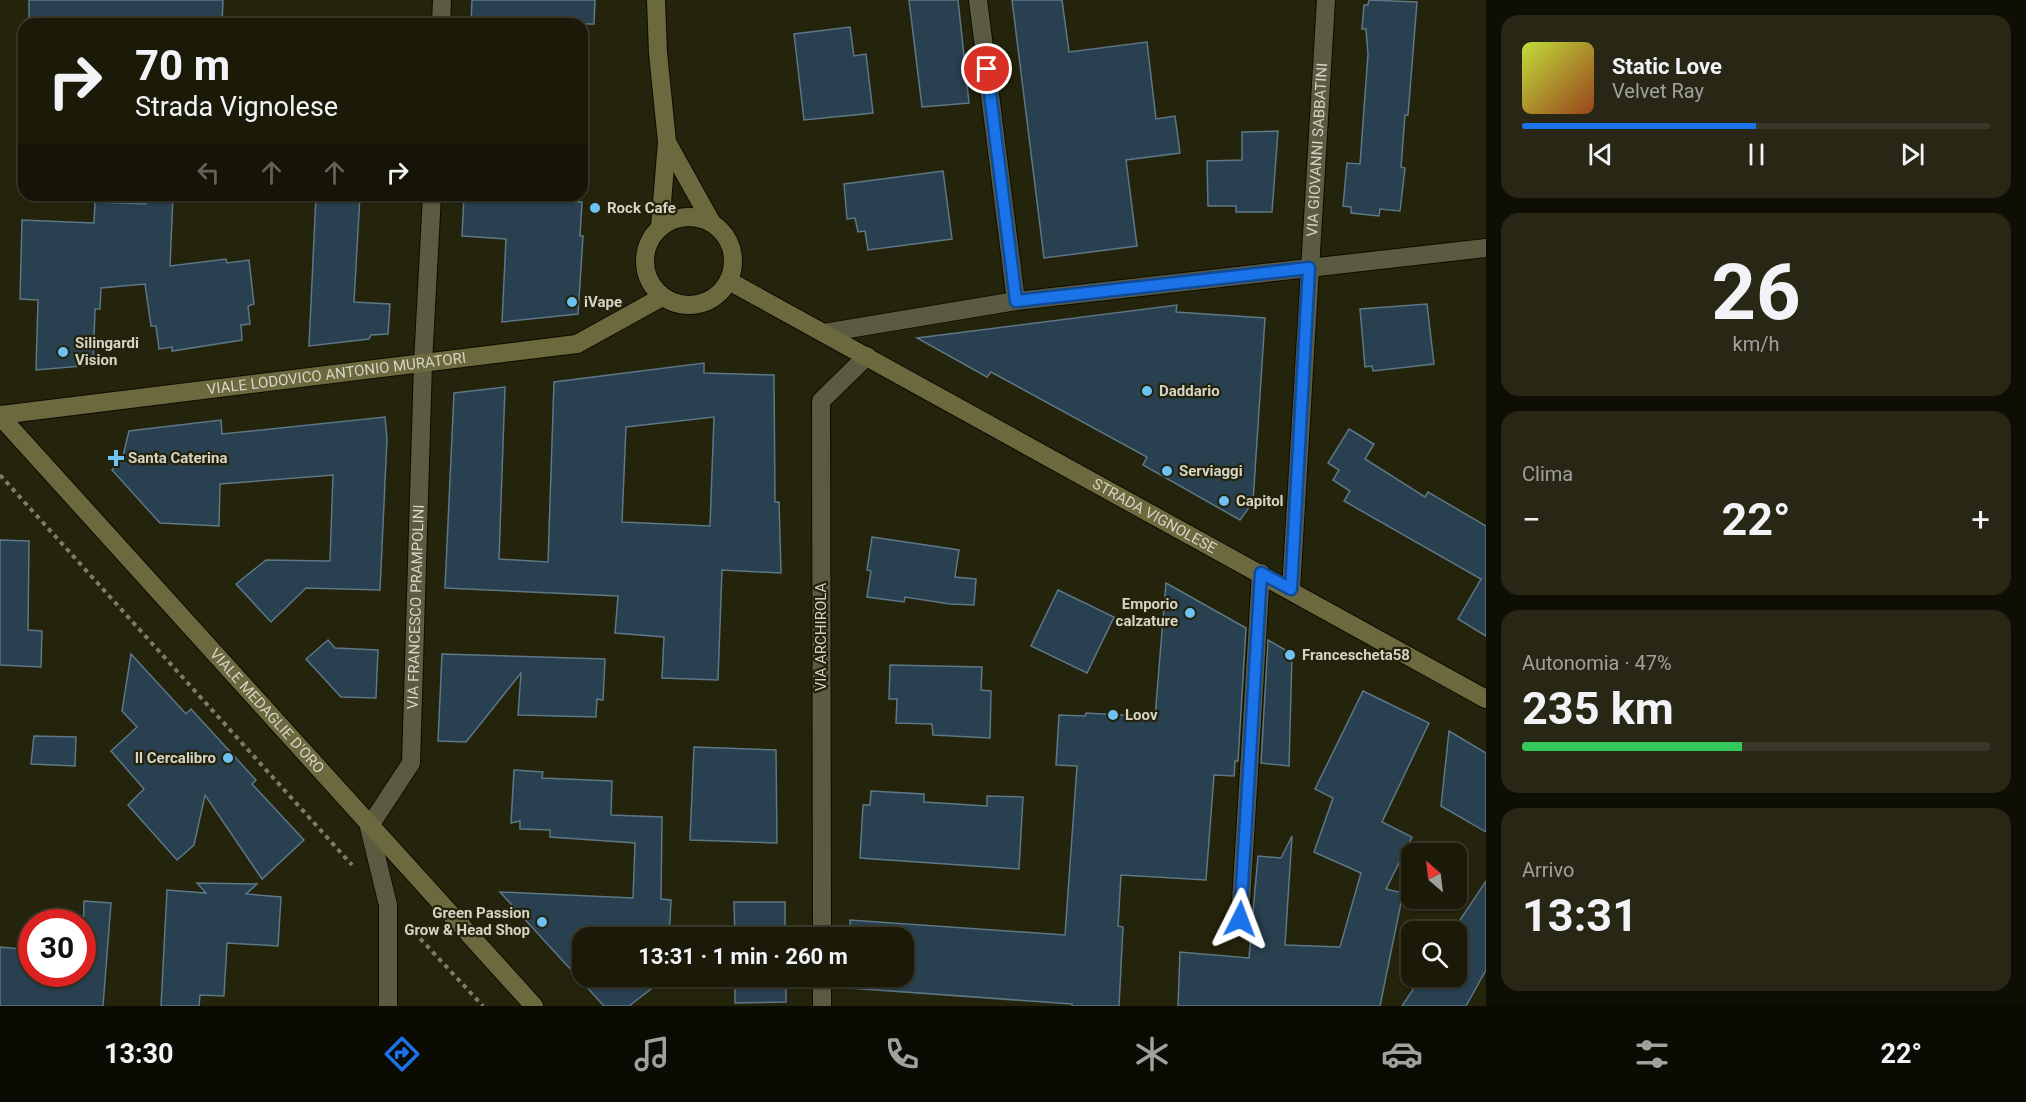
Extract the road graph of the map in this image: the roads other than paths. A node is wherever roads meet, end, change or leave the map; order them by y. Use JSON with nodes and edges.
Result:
{"nodes":[{"id":1,"x":442,"y":0,"type":"edge"},
{"id":2,"x":656,"y":0,"type":"edge"},
{"id":3,"x":978,"y":0,"type":"edge"},
{"id":4,"x":1326,"y":0,"type":"edge"},
{"id":5,"x":441,"y":18,"type":"edge"},
{"id":6,"x":667,"y":142,"type":"junction"},
{"id":7,"x":432,"y":201,"type":"edge"},
{"id":8,"x":712,"y":223,"type":"junction"},
{"id":9,"x":660,"y":227,"type":"junction"},
{"id":10,"x":1486,"y":248,"type":"edge"},
{"id":11,"x":1309,"y":268,"type":"junction"},
{"id":12,"x":729,"y":281,"type":"junction"},
{"id":13,"x":662,"y":297,"type":"junction"},
{"id":14,"x":1016,"y":301,"type":"junction"},
{"id":15,"x":824,"y":333,"type":"junction"},
{"id":16,"x":867,"y":356,"type":"junction"},
{"id":17,"x":423,"y":363,"type":"junction"},
{"id":18,"x":0,"y":416,"type":"edge"},
{"id":19,"x":1261,"y":573,"type":"junction"},
{"id":20,"x":1291,"y":589,"type":"junction"},
{"id":21,"x":1486,"y":699,"type":"edge"},
{"id":22,"x":369,"y":827,"type":"junction"},
{"id":23,"x":1240,"y":919,"type":"dead end"},
{"id":24,"x":822,"y":927,"type":"edge"},
{"id":25,"x":822,"y":987,"type":"edge"},
{"id":26,"x":388,"y":1006,"type":"edge"},
{"id":27,"x":534,"y":1006,"type":"edge"},
{"id":28,"x":822,"y":1006,"type":"edge"}],
"edges":[{"from":1,"to":5,"type":"street"},
{"from":2,"to":6,"type":"street"},
{"from":3,"to":14,"type":"street"},
{"from":4,"to":11,"type":"street","name":"VIA GIOVANNI SABBATINI"},
{"from":6,"to":8,"type":"street"},
{"from":6,"to":9,"type":"street"},
{"from":7,"to":17,"type":"street","name":"VIA FRANCESCO PRAMPOLINI"},
{"from":8,"to":9,"type":"street"},
{"from":8,"to":12,"type":"street"},
{"from":9,"to":13,"type":"street"},
{"from":10,"to":11,"type":"street"},
{"from":11,"to":14,"type":"street"},
{"from":11,"to":20,"type":"street","name":"VIA GIOVANNI SABBATINI"},
{"from":12,"to":13,"type":"street"},
{"from":12,"to":15,"type":"street"},
{"from":13,"to":17,"type":"street","name":"VIALE LODOVICO ANTONIO MURATORI"},
{"from":14,"to":15,"type":"street"},
{"from":15,"to":16,"type":"street","name":"STRADA VIGNOLESE"},
{"from":16,"to":19,"type":"street","name":"STRADA VIGNOLESE"},
{"from":16,"to":24,"type":"street","name":"VIA ARCHIROLA"},
{"from":17,"to":18,"type":"street","name":"VIALE LODOVICO ANTONIO MURATORI"},
{"from":17,"to":22,"type":"street","name":"VIA FRANCESCO PRAMPOLINI"},
{"from":18,"to":22,"type":"street","name":"VIALE MEDAGLIE D'ORO"},
{"from":19,"to":20,"type":"street","name":"STRADA VIGNOLESE"},
{"from":19,"to":23,"type":"street"},
{"from":20,"to":21,"type":"street","name":"STRADA VIGNOLESE"},
{"from":22,"to":26,"type":"street"},
{"from":22,"to":27,"type":"street","name":"VIALE MEDAGLIE D'ORO"},
{"from":25,"to":28,"type":"street"}]}
